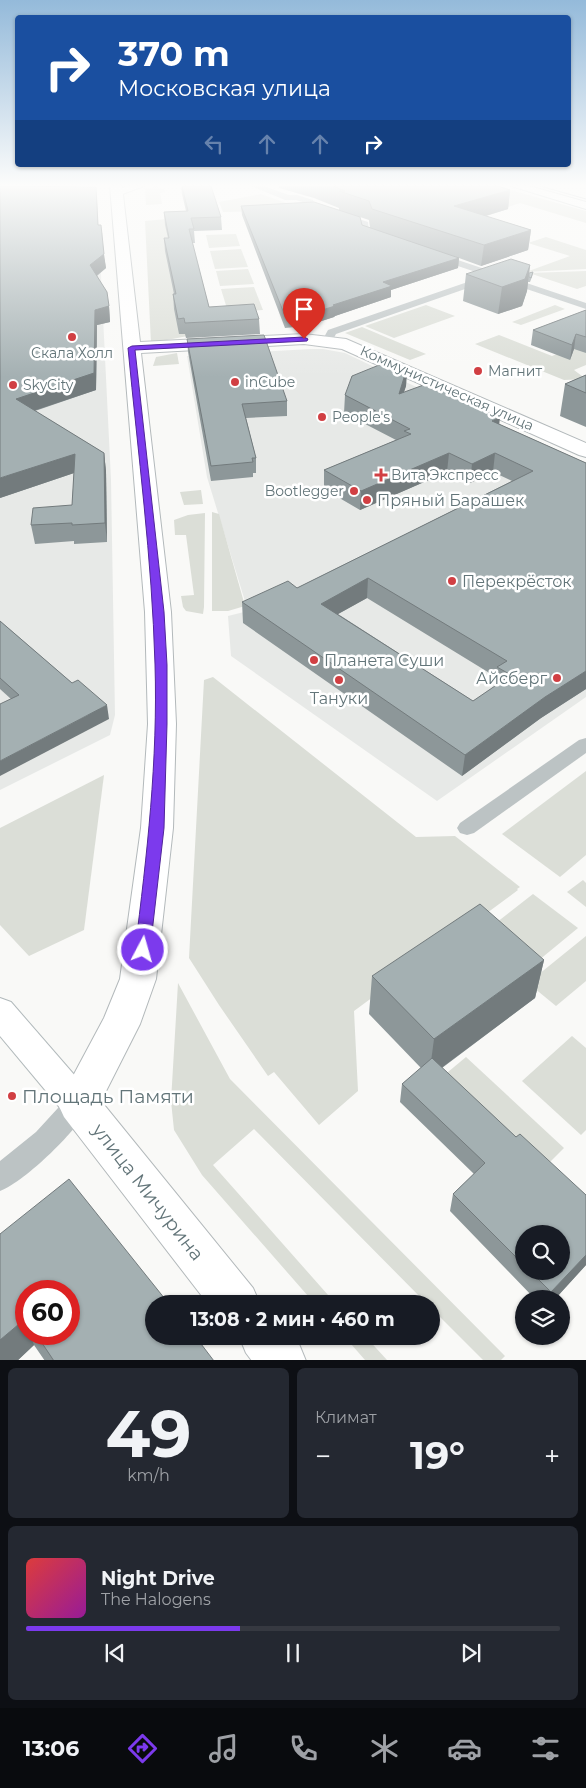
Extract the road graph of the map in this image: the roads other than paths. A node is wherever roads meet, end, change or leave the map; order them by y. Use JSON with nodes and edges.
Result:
{"nodes":[{"id":1,"x":122,"y":249,"type":"edge"},
{"id":2,"x":429,"y":253,"type":"edge"},
{"id":3,"x":495,"y":276,"type":"junction"},
{"id":4,"x":584,"y":305,"type":"edge"},
{"id":5,"x":330,"y":336,"type":"junction"},
{"id":6,"x":132,"y":348,"type":"junction"},
{"id":7,"x":586,"y":451,"type":"edge"},
{"id":8,"x":586,"y":744,"type":"edge"},
{"id":9,"x":467,"y":828,"type":"dead end"},
{"id":10,"x":0,"y":1012,"type":"edge"},
{"id":11,"x":78,"y":1104,"type":"junction"},
{"id":12,"x":0,"y":1178,"type":"edge"},
{"id":13,"x":230,"y":1295,"type":"edge"},
{"id":14,"x":270,"y":1345,"type":"edge"},
{"id":15,"x":282,"y":1360,"type":"edge"}],
"edges":[{"from":1,"to":6,"type":"main road"},
{"from":2,"to":3,"type":"street"},
{"from":3,"to":4,"type":"street"},
{"from":3,"to":5,"type":"street"},
{"from":5,"to":6,"type":"main road","name":"Коммунистическая улица"},
{"from":5,"to":7,"type":"main road","name":"Коммунистическая улица"},
{"from":6,"to":11,"type":"main road"},
{"from":8,"to":9,"type":"street"},
{"from":10,"to":11,"type":"street","name":"улица Мичурина"},
{"from":11,"to":12,"type":"street"},
{"from":11,"to":13,"type":"main road","name":"улица Мичурина"},
{"from":14,"to":15,"type":"main road"}]}
